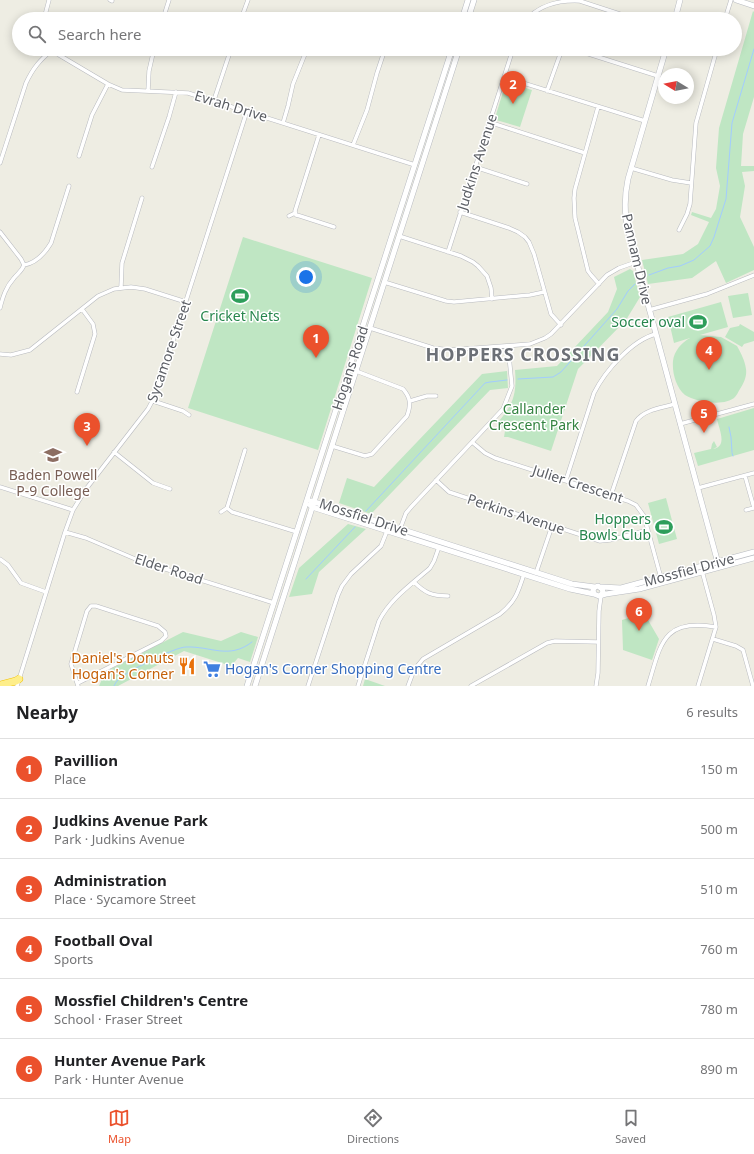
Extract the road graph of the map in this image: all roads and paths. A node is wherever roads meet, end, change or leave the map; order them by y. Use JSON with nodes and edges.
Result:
{"nodes":[{"id":1,"x":49,"y":0,"type":"edge"},
{"id":2,"x":170,"y":0,"type":"edge"},
{"id":3,"x":248,"y":0,"type":"edge"},
{"id":4,"x":468,"y":0,"type":"edge"},
{"id":5,"x":474,"y":0,"type":"edge"},
{"id":6,"x":680,"y":0,"type":"edge"},
{"id":7,"x":731,"y":0,"type":"edge"},
{"id":8,"x":736,"y":0,"type":"edge"},
{"id":9,"x":754,"y":6,"type":"edge"},
{"id":10,"x":46,"y":12,"type":"edge"},
{"id":11,"x":166,"y":12,"type":"edge"},
{"id":12,"x":244,"y":12,"type":"edge"},
{"id":13,"x":464,"y":12,"type":"edge"},
{"id":14,"x":470,"y":12,"type":"edge"},
{"id":15,"x":535,"y":12,"type":"edge"},
{"id":16,"x":612,"y":12,"type":"edge"},
{"id":17,"x":677,"y":12,"type":"edge"},
{"id":18,"x":728,"y":12,"type":"edge"},
{"id":19,"x":44,"y":56,"type":"edge"},
{"id":20,"x":61,"y":56,"type":"edge"},
{"id":21,"x":152,"y":56,"type":"edge"},
{"id":22,"x":229,"y":56,"type":"edge"},
{"id":23,"x":304,"y":56,"type":"edge"},
{"id":24,"x":383,"y":56,"type":"edge"},
{"id":25,"x":450,"y":56,"type":"edge"},
{"id":26,"x":457,"y":56,"type":"edge"},
{"id":27,"x":510,"y":56,"type":"edge"},
{"id":28,"x":560,"y":56,"type":"edge"},
{"id":29,"x":595,"y":56,"type":"edge"},
{"id":30,"x":664,"y":56,"type":"edge"},
{"id":31,"x":715,"y":56,"type":"edge"},
{"id":32,"x":660,"y":68,"type":"edge"},
{"id":33,"x":658,"y":76,"type":"joint"},
{"id":34,"x":504,"y":77,"type":"junction"},
{"id":35,"x":108,"y":84,"type":"junction"},
{"id":36,"x":148,"y":91,"type":"junction"},
{"id":37,"x":547,"y":91,"type":"junction"},
{"id":38,"x":176,"y":92,"type":"junction"},
{"id":39,"x":214,"y":100,"type":"junction"},
{"id":40,"x":598,"y":107,"type":"junction"},
{"id":41,"x":247,"y":111,"type":"junction"},
{"id":42,"x":283,"y":122,"type":"junction"},
{"id":43,"x":489,"y":122,"type":"junction"},
{"id":44,"x":645,"y":122,"type":"junction"},
{"id":45,"x":319,"y":135,"type":"junction"},
{"id":46,"x":353,"y":145,"type":"junction"},
{"id":47,"x":585,"y":153,"type":"junction"},
{"id":48,"x":80,"y":156,"type":"dead end"},
{"id":49,"x":0,"y":164,"type":"edge"},
{"id":50,"x":415,"y":165,"type":"junction"},
{"id":51,"x":152,"y":167,"type":"dead end"},
{"id":52,"x":421,"y":167,"type":"junction"},
{"id":53,"x":475,"y":167,"type":"junction"},
{"id":54,"x":631,"y":168,"type":"junction"},
{"id":55,"x":691,"y":183,"type":"junction"},
{"id":56,"x":527,"y":184,"type":"dead end"},
{"id":57,"x":69,"y":186,"type":"dead end"},
{"id":58,"x":142,"y":198,"type":"dead end"},
{"id":59,"x":460,"y":212,"type":"junction"},
{"id":60,"x":295,"y":213,"type":"junction"},
{"id":61,"x":289,"y":216,"type":"dead end"},
{"id":62,"x":334,"y":227,"type":"dead end"},
{"id":63,"x":679,"y":230,"type":"dead end"},
{"id":64,"x":0,"y":232,"type":"edge"},
{"id":65,"x":399,"y":236,"type":"junction"},
{"id":66,"x":448,"y":252,"type":"junction"},
{"id":67,"x":636,"y":262,"type":"junction"},
{"id":68,"x":24,"y":265,"type":"junction"},
{"id":69,"x":754,"y":275,"type":"edge"},
{"id":70,"x":384,"y":282,"type":"junction"},
{"id":71,"x":599,"y":284,"type":"junction"},
{"id":72,"x":121,"y":287,"type":"junction"},
{"id":73,"x":544,"y":292,"type":"junction"},
{"id":74,"x":373,"y":293,"type":"junction"},
{"id":75,"x":381,"y":293,"type":"junction"},
{"id":76,"x":492,"y":299,"type":"junction"},
{"id":77,"x":186,"y":302,"type":"junction"},
{"id":78,"x":0,"y":308,"type":"edge"},
{"id":79,"x":82,"y":309,"type":"junction"},
{"id":80,"x":649,"y":310,"type":"junction"},
{"id":81,"x":561,"y":324,"type":"junction"},
{"id":82,"x":363,"y":325,"type":"junction"},
{"id":83,"x":370,"y":328,"type":"junction"},
{"id":84,"x":656,"y":334,"type":"junction"},
{"id":85,"x":508,"y":346,"type":"junction"},
{"id":86,"x":0,"y":354,"type":"edge"},
{"id":87,"x":356,"y":371,"type":"junction"},
{"id":88,"x":77,"y":392,"type":"dead end"},
{"id":89,"x":436,"y":396,"type":"dead end"},
{"id":90,"x":153,"y":401,"type":"junction"},
{"id":91,"x":410,"y":401,"type":"junction"},
{"id":92,"x":675,"y":404,"type":"junction"},
{"id":93,"x":754,"y":404,"type":"edge"},
{"id":94,"x":189,"y":414,"type":"dead end"},
{"id":95,"x":680,"y":424,"type":"junction"},
{"id":96,"x":472,"y":442,"type":"junction"},
{"id":97,"x":332,"y":446,"type":"junction"},
{"id":98,"x":245,"y":450,"type":"dead end"},
{"id":99,"x":114,"y":452,"type":"junction"},
{"id":100,"x":754,"y":473,"type":"edge"},
{"id":101,"x":744,"y":476,"type":"junction"},
{"id":102,"x":436,"y":480,"type":"junction"},
{"id":103,"x":566,"y":480,"type":"junction"},
{"id":104,"x":0,"y":487,"type":"edge"},
{"id":105,"x":698,"y":488,"type":"junction"},
{"id":106,"x":170,"y":489,"type":"dead end"},
{"id":107,"x":612,"y":495,"type":"junction"},
{"id":108,"x":306,"y":502,"type":"junction"},
{"id":109,"x":313,"y":504,"type":"junction"},
{"id":110,"x":227,"y":508,"type":"junction"},
{"id":111,"x":73,"y":510,"type":"junction"},
{"id":112,"x":746,"y":510,"type":"dead end"},
{"id":113,"x":221,"y":512,"type":"dead end"},
{"id":114,"x":552,"y":526,"type":"junction"},
{"id":115,"x":388,"y":528,"type":"junction"},
{"id":116,"x":648,"y":530,"type":"junction"},
{"id":117,"x":65,"y":532,"type":"junction"},
{"id":118,"x":296,"y":532,"type":"junction"},
{"id":119,"x":399,"y":532,"type":"junction"},
{"id":120,"x":440,"y":545,"type":"junction"},
{"id":121,"x":754,"y":552,"type":"edge"},
{"id":122,"x":754,"y":558,"type":"edge"},
{"id":123,"x":0,"y":559,"type":"edge"},
{"id":124,"x":719,"y":564,"type":"junction"},
{"id":125,"x":702,"y":569,"type":"junction"},
{"id":126,"x":525,"y":572,"type":"junction"},
{"id":127,"x":535,"y":575,"type":"junction"},
{"id":128,"x":661,"y":580,"type":"junction"},
{"id":129,"x":414,"y":582,"type":"junction"},
{"id":130,"x":595,"y":587,"type":"junction"},
{"id":131,"x":601,"y":587,"type":"junction"},
{"id":132,"x":46,"y":592,"type":"junction"},
{"id":133,"x":598,"y":595,"type":"junction"},
{"id":134,"x":448,"y":596,"type":"dead end"},
{"id":135,"x":274,"y":603,"type":"junction"},
{"id":136,"x":281,"y":605,"type":"junction"},
{"id":137,"x":716,"y":627,"type":"junction"},
{"id":138,"x":713,"y":639,"type":"junction"},
{"id":139,"x":598,"y":642,"type":"junction"},
{"id":140,"x":18,"y":683,"type":"edge"},
{"id":141,"x":78,"y":684,"type":"edge"},
{"id":142,"x":0,"y":686,"type":"edge"},
{"id":143,"x":247,"y":686,"type":"edge"},
{"id":144,"x":255,"y":686,"type":"edge"},
{"id":145,"x":308,"y":686,"type":"edge"},
{"id":146,"x":358,"y":686,"type":"edge"},
{"id":147,"x":408,"y":686,"type":"edge"},
{"id":148,"x":471,"y":686,"type":"edge"},
{"id":149,"x":596,"y":686,"type":"edge"},
{"id":150,"x":648,"y":686,"type":"edge"},
{"id":151,"x":698,"y":686,"type":"edge"},
{"id":152,"x":754,"y":686,"type":"edge"}],
"edges":[{"from":1,"to":10,"type":"street"},
{"from":2,"to":11,"type":"street"},
{"from":3,"to":12,"type":"street"},
{"from":4,"to":13,"type":"street"},
{"from":5,"to":14,"type":"street"},
{"from":6,"to":17,"type":"street"},
{"from":7,"to":18,"type":"street"},
{"from":8,"to":9,"type":"street"},
{"from":15,"to":16,"type":"street"},
{"from":19,"to":49,"type":"street"},
{"from":20,"to":35,"type":"street","name":"Evrah Drive"},
{"from":21,"to":36,"type":"street"},
{"from":22,"to":39,"type":"street"},
{"from":23,"to":42,"type":"street"},
{"from":24,"to":46,"type":"street"},
{"from":25,"to":50,"type":"street","name":"Hogans Road"},
{"from":26,"to":52,"type":"street","name":"Hogans Road"},
{"from":27,"to":34,"type":"street","name":"Judkins Avenue"},
{"from":28,"to":37,"type":"street"},
{"from":29,"to":33,"type":"street"},
{"from":30,"to":32,"type":"street","name":"Pannam Drive"},
{"from":31,"to":55,"type":"street"},
{"from":33,"to":44,"type":"street","name":"Pannam Drive"},
{"from":34,"to":37,"type":"street"},
{"from":34,"to":43,"type":"street","name":"Judkins Avenue"},
{"from":35,"to":36,"type":"street","name":"Evrah Drive"},
{"from":35,"to":48,"type":"street"},
{"from":36,"to":38,"type":"street","name":"Evrah Drive"},
{"from":37,"to":40,"type":"street"},
{"from":38,"to":39,"type":"street","name":"Evrah Drive"},
{"from":38,"to":51,"type":"street"},
{"from":39,"to":41,"type":"street","name":"Evrah Drive"},
{"from":40,"to":44,"type":"street"},
{"from":40,"to":47,"type":"street"},
{"from":41,"to":42,"type":"street","name":"Evrah Drive"},
{"from":41,"to":77,"type":"street","name":"Sycamore Street"},
{"from":42,"to":45,"type":"street","name":"Evrah Drive"},
{"from":43,"to":47,"type":"street"},
{"from":43,"to":53,"type":"street","name":"Judkins Avenue"},
{"from":44,"to":54,"type":"street","name":"Pannam Drive"},
{"from":45,"to":46,"type":"street","name":"Evrah Drive"},
{"from":45,"to":60,"type":"street"},
{"from":46,"to":50,"type":"street","name":"Evrah Drive"},
{"from":47,"to":71,"type":"street"},
{"from":50,"to":52,"type":"street"},
{"from":50,"to":74,"type":"street","name":"Hogans Road"},
{"from":52,"to":65,"type":"street","name":"Hogans Road"},
{"from":53,"to":56,"type":"street"},
{"from":53,"to":59,"type":"street","name":"Judkins Avenue"},
{"from":54,"to":55,"type":"street"},
{"from":54,"to":67,"type":"street","name":"Pannam Drive"},
{"from":55,"to":63,"type":"street"},
{"from":57,"to":68,"type":"street"},
{"from":58,"to":72,"type":"street"},
{"from":59,"to":66,"type":"street","name":"Judkins Avenue"},
{"from":59,"to":73,"type":"street"},
{"from":60,"to":61,"type":"street"},
{"from":60,"to":62,"type":"street"},
{"from":64,"to":68,"type":"street"},
{"from":65,"to":66,"type":"street"},
{"from":65,"to":70,"type":"street","name":"Hogans Road"},
{"from":66,"to":76,"type":"street"},
{"from":67,"to":71,"type":"street"},
{"from":67,"to":80,"type":"street","name":"Pannam Drive"},
{"from":68,"to":78,"type":"street"},
{"from":69,"to":80,"type":"street"},
{"from":70,"to":75,"type":"street","name":"Hogans Road"},
{"from":70,"to":76,"type":"street"},
{"from":71,"to":81,"type":"street"},
{"from":72,"to":77,"type":"street"},
{"from":72,"to":79,"type":"street"},
{"from":73,"to":76,"type":"street"},
{"from":73,"to":81,"type":"street"},
{"from":74,"to":75,"type":"street"},
{"from":74,"to":82,"type":"street","name":"Hogans Road"},
{"from":75,"to":83,"type":"street","name":"Hogans Road"},
{"from":77,"to":90,"type":"street","name":"Sycamore Street"},
{"from":79,"to":86,"type":"street"},
{"from":79,"to":88,"type":"street"},
{"from":80,"to":84,"type":"street","name":"Pannam Drive"},
{"from":81,"to":85,"type":"street"},
{"from":82,"to":83,"type":"street"},
{"from":82,"to":108,"type":"street","name":"Hogans Road"},
{"from":83,"to":85,"type":"street"},
{"from":83,"to":87,"type":"street","name":"Hogans Road"},
{"from":84,"to":92,"type":"street","name":"Pannam Drive"},
{"from":84,"to":103,"type":"street"},
{"from":85,"to":96,"type":"street"},
{"from":87,"to":91,"type":"street"},
{"from":87,"to":97,"type":"street","name":"Hogans Road"},
{"from":89,"to":91,"type":"street"},
{"from":90,"to":94,"type":"street"},
{"from":90,"to":99,"type":"street","name":"Sycamore Street"},
{"from":91,"to":97,"type":"street"},
{"from":92,"to":95,"type":"street","name":"Pannam Drive"},
{"from":92,"to":107,"type":"street"},
{"from":93,"to":95,"type":"street"},
{"from":95,"to":105,"type":"street","name":"Pannam Drive"},
{"from":96,"to":102,"type":"street"},
{"from":96,"to":103,"type":"street","name":"Julier Crescent"},
{"from":97,"to":109,"type":"street","name":"Hogans Road"},
{"from":98,"to":110,"type":"street"},
{"from":99,"to":106,"type":"street"},
{"from":99,"to":111,"type":"street","name":"Sycamore Street"},
{"from":100,"to":101,"type":"street"},
{"from":101,"to":105,"type":"street"},
{"from":101,"to":112,"type":"street"},
{"from":102,"to":114,"type":"street","name":"Perkins Avenue"},
{"from":102,"to":119,"type":"street"},
{"from":103,"to":107,"type":"street","name":"Julier Crescent"},
{"from":104,"to":111,"type":"street"},
{"from":105,"to":124,"type":"street","name":"Pannam Drive"},
{"from":107,"to":116,"type":"street","name":"Julier Crescent"},
{"from":108,"to":109,"type":"street","name":"Mossfiel Drive"},
{"from":108,"to":118,"type":"street","name":"Hogans Road"},
{"from":109,"to":115,"type":"street","name":"Mossfiel Drive"},
{"from":109,"to":136,"type":"street","name":"Hogans Road"},
{"from":110,"to":113,"type":"street"},
{"from":110,"to":118,"type":"street"},
{"from":111,"to":117,"type":"street","name":"Sycamore Street"},
{"from":114,"to":116,"type":"street","name":"Perkins Avenue"},
{"from":114,"to":127,"type":"street"},
{"from":115,"to":119,"type":"street","name":"Mossfiel Drive"},
{"from":115,"to":145,"type":"street"},
{"from":116,"to":128,"type":"street","name":"Julier Crescent"},
{"from":117,"to":132,"type":"street","name":"Sycamore Street"},
{"from":117,"to":135,"type":"street","name":"Elder Road"},
{"from":118,"to":135,"type":"street","name":"Hogans Road"},
{"from":119,"to":120,"type":"street","name":"Mossfiel Drive"},
{"from":120,"to":126,"type":"street","name":"Mossfiel Drive"},
{"from":120,"to":129,"type":"street"},
{"from":121,"to":124,"type":"street","name":"Mossfiel Drive"},
{"from":122,"to":124,"type":"street","name":"Mossfiel Drive"},
{"from":123,"to":132,"type":"street"},
{"from":124,"to":125,"type":"street","name":"Mossfiel Drive"},
{"from":125,"to":128,"type":"street","name":"Mossfiel Drive"},
{"from":125,"to":137,"type":"street"},
{"from":126,"to":127,"type":"street","name":"Mossfiel Drive"},
{"from":126,"to":147,"type":"street"},
{"from":127,"to":130,"type":"street","name":"Mossfiel Drive"},
{"from":127,"to":133,"type":"street","name":"Mossfiel Drive"},
{"from":128,"to":131,"type":"street","name":"Mossfiel Drive"},
{"from":128,"to":133,"type":"street","name":"Mossfiel Drive"},
{"from":129,"to":134,"type":"street"},
{"from":129,"to":146,"type":"street"},
{"from":130,"to":131,"type":"street","name":"Mossfiel Drive"},
{"from":130,"to":133,"type":"street"},
{"from":131,"to":133,"type":"street"},
{"from":132,"to":140,"type":"street","name":"Sycamore Street"},
{"from":133,"to":139,"type":"street"},
{"from":135,"to":136,"type":"street"},
{"from":135,"to":143,"type":"street","name":"Hogans Road"},
{"from":136,"to":144,"type":"street","name":"Hogans Road"},
{"from":137,"to":138,"type":"street"},
{"from":137,"to":150,"type":"street"},
{"from":138,"to":151,"type":"street"},
{"from":138,"to":152,"type":"street"},
{"from":139,"to":148,"type":"street"},
{"from":139,"to":149,"type":"street"},
{"from":140,"to":142,"type":"highway"},
{"from":141,"to":141,"type":"street"}]}
